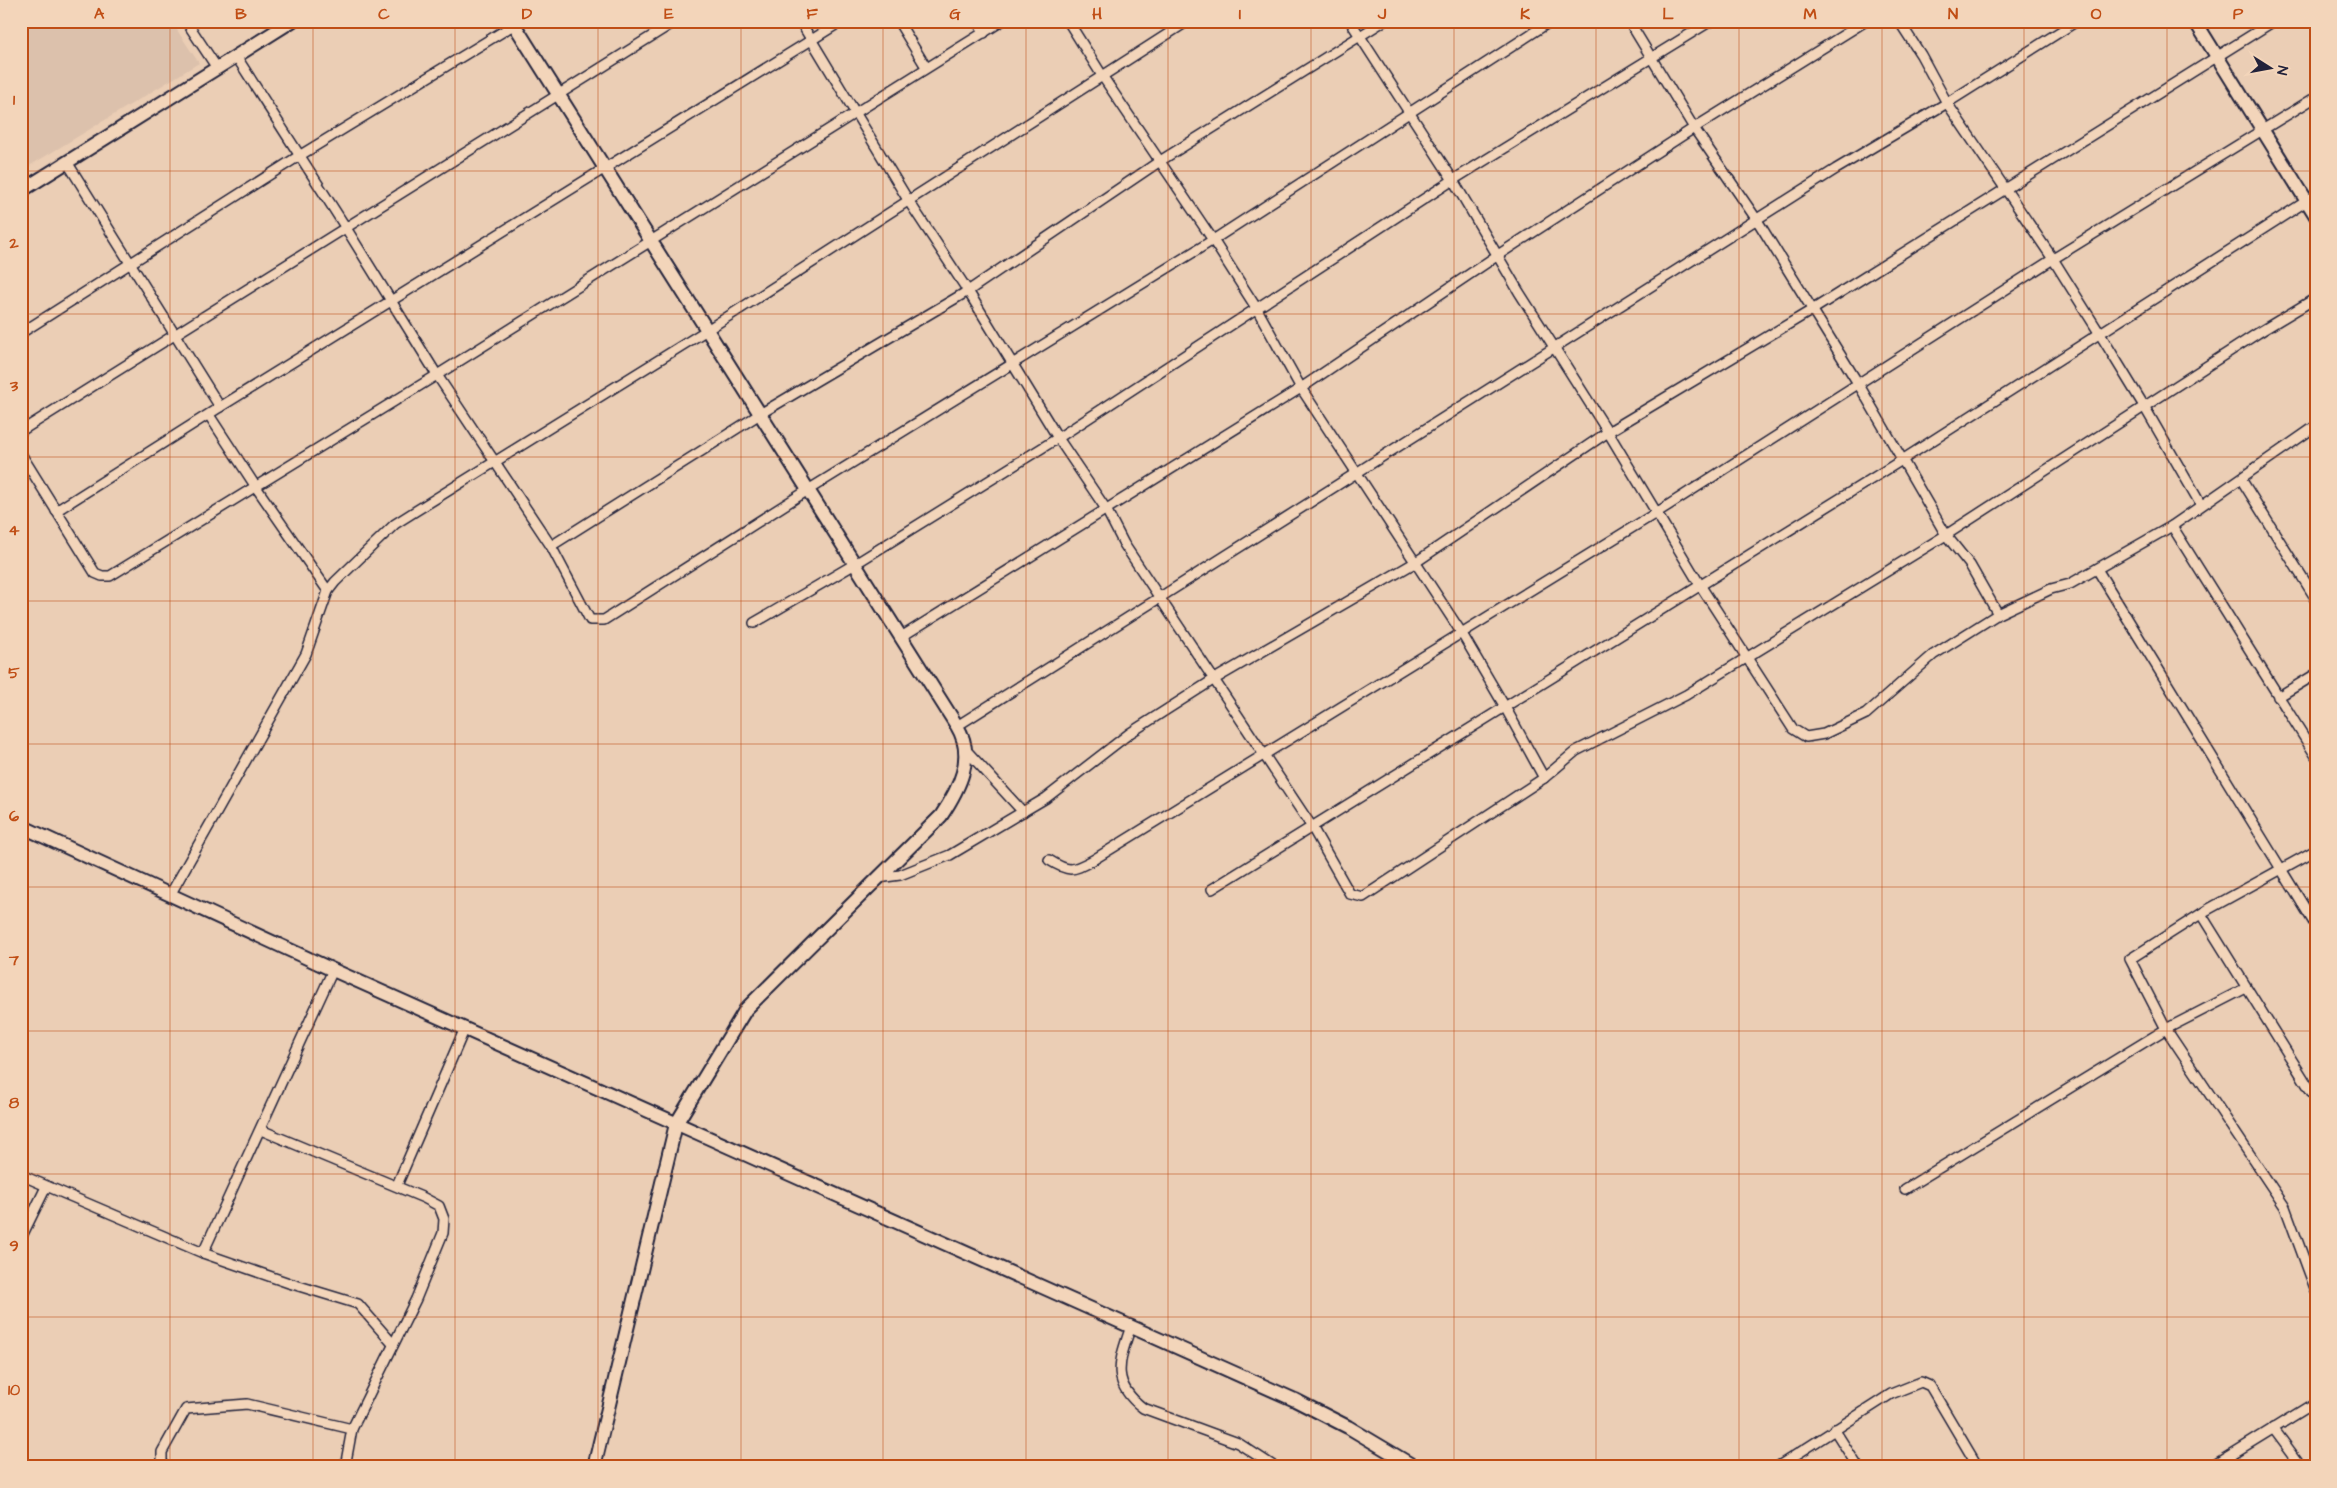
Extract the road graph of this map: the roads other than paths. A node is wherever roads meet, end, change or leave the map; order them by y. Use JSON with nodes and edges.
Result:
{"nodes":[{"id":1,"x":186,"y":21,"type":"edge"},
{"id":2,"x":292,"y":21,"type":"edge"},
{"id":3,"x":676,"y":21,"type":"edge"},
{"id":4,"x":800,"y":21,"type":"edge"},
{"id":5,"x":842,"y":21,"type":"edge"},
{"id":6,"x":898,"y":21,"type":"edge"},
{"id":7,"x":978,"y":21,"type":"edge"},
{"id":8,"x":1002,"y":21,"type":"edge"},
{"id":9,"x":1068,"y":21,"type":"edge"},
{"id":10,"x":1188,"y":21,"type":"edge"},
{"id":11,"x":1350,"y":21,"type":"edge"},
{"id":12,"x":1384,"y":21,"type":"edge"},
{"id":13,"x":1551,"y":21,"type":"edge"},
{"id":14,"x":1629,"y":21,"type":"edge"},
{"id":15,"x":1711,"y":21,"type":"edge"},
{"id":16,"x":1866,"y":21,"type":"edge"},
{"id":17,"x":1899,"y":21,"type":"edge"},
{"id":18,"x":2077,"y":21,"type":"edge"},
{"id":19,"x":2195,"y":21,"type":"edge"},
{"id":20,"x":2274,"y":21,"type":"edge"},
{"id":21,"x":516,"y":22,"type":"edge"},
{"id":22,"x":984,"y":33,"type":"junction"},
{"id":23,"x":1359,"y":37,"type":"junction"},
{"id":24,"x":812,"y":40,"type":"junction"},
{"id":25,"x":236,"y":56,"type":"junction"},
{"id":26,"x":2219,"y":57,"type":"junction"},
{"id":27,"x":1650,"y":58,"type":"junction"},
{"id":28,"x":926,"y":67,"type":"junction"},
{"id":29,"x":217,"y":68,"type":"junction"},
{"id":30,"x":1103,"y":77,"type":"junction"},
{"id":31,"x":560,"y":96,"type":"junction"},
{"id":32,"x":2316,"y":97,"type":"edge"},
{"id":33,"x":1948,"y":103,"type":"junction"},
{"id":34,"x":856,"y":112,"type":"junction"},
{"id":35,"x":1410,"y":113,"type":"junction"},
{"id":36,"x":1694,"y":128,"type":"junction"},
{"id":37,"x":2264,"y":131,"type":"junction"},
{"id":38,"x":299,"y":156,"type":"junction"},
{"id":39,"x":1160,"y":161,"type":"junction"},
{"id":40,"x":67,"y":162,"type":"junction"},
{"id":41,"x":606,"y":170,"type":"junction"},
{"id":42,"x":1453,"y":180,"type":"junction"},
{"id":43,"x":2004,"y":190,"type":"junction"},
{"id":44,"x":21,"y":191,"type":"edge"},
{"id":45,"x":2311,"y":198,"type":"edge"},
{"id":46,"x":908,"y":200,"type":"junction"},
{"id":47,"x":2316,"y":216,"type":"edge"},
{"id":48,"x":1757,"y":220,"type":"junction"},
{"id":49,"x":346,"y":228,"type":"junction"},
{"id":50,"x":1214,"y":240,"type":"junction"},
{"id":51,"x":651,"y":241,"type":"junction"},
{"id":52,"x":1498,"y":255,"type":"junction"},
{"id":53,"x":2053,"y":259,"type":"junction"},
{"id":54,"x":130,"y":264,"type":"junction"},
{"id":55,"x":968,"y":291,"type":"junction"},
{"id":56,"x":2316,"y":298,"type":"edge"},
{"id":57,"x":391,"y":301,"type":"junction"},
{"id":58,"x":1257,"y":308,"type":"junction"},
{"id":59,"x":1812,"y":310,"type":"junction"},
{"id":60,"x":707,"y":330,"type":"junction"},
{"id":61,"x":21,"y":333,"type":"edge"},
{"id":62,"x":2100,"y":334,"type":"junction"},
{"id":63,"x":173,"y":336,"type":"junction"},
{"id":64,"x":1554,"y":347,"type":"junction"},
{"id":65,"x":1012,"y":364,"type":"junction"},
{"id":66,"x":437,"y":375,"type":"junction"},
{"id":67,"x":1859,"y":385,"type":"junction"},
{"id":68,"x":1302,"y":388,"type":"junction"},
{"id":69,"x":2144,"y":406,"type":"junction"},
{"id":70,"x":220,"y":407,"type":"junction"},
{"id":71,"x":760,"y":414,"type":"junction"},
{"id":72,"x":209,"y":415,"type":"junction"},
{"id":73,"x":21,"y":431,"type":"edge"},
{"id":74,"x":2314,"y":431,"type":"edge"},
{"id":75,"x":1608,"y":432,"type":"junction"},
{"id":76,"x":1058,"y":438,"type":"junction"},
{"id":77,"x":21,"y":454,"type":"edge"},
{"id":78,"x":1902,"y":460,"type":"junction"},
{"id":79,"x":496,"y":461,"type":"junction"},
{"id":80,"x":1355,"y":472,"type":"junction"},
{"id":81,"x":2241,"y":479,"type":"junction"},
{"id":82,"x":256,"y":487,"type":"junction"},
{"id":83,"x":808,"y":490,"type":"junction"},
{"id":84,"x":2201,"y":505,"type":"junction"},
{"id":85,"x":1106,"y":509,"type":"junction"},
{"id":86,"x":56,"y":511,"type":"junction"},
{"id":87,"x":1656,"y":513,"type":"junction"},
{"id":88,"x":2172,"y":526,"type":"junction"},
{"id":89,"x":1946,"y":535,"type":"junction"},
{"id":90,"x":551,"y":546,"type":"junction"},
{"id":91,"x":1416,"y":562,"type":"junction"},
{"id":92,"x":854,"y":564,"type":"junction"},
{"id":93,"x":2097,"y":569,"type":"junction"},
{"id":94,"x":1700,"y":585,"type":"junction"},
{"id":95,"x":328,"y":591,"type":"junction"},
{"id":96,"x":1158,"y":597,"type":"junction"},
{"id":97,"x":2316,"y":600,"type":"edge"},
{"id":98,"x":1998,"y":614,"type":"junction"},
{"id":99,"x":754,"y":623,"type":"dead end"},
{"id":100,"x":1461,"y":632,"type":"junction"},
{"id":101,"x":901,"y":637,"type":"junction"},
{"id":102,"x":1747,"y":657,"type":"junction"},
{"id":103,"x":2316,"y":674,"type":"edge"},
{"id":104,"x":1213,"y":680,"type":"junction"},
{"id":105,"x":2278,"y":697,"type":"junction"},
{"id":106,"x":1505,"y":707,"type":"junction"},
{"id":107,"x":957,"y":726,"type":"junction"},
{"id":108,"x":966,"y":750,"type":"junction"},
{"id":109,"x":1265,"y":755,"type":"junction"},
{"id":110,"x":2316,"y":756,"type":"edge"},
{"id":111,"x":1544,"y":778,"type":"junction"},
{"id":112,"x":1023,"y":812,"type":"junction"},
{"id":113,"x":21,"y":826,"type":"edge"},
{"id":114,"x":1312,"y":827,"type":"junction"},
{"id":115,"x":2316,"y":850,"type":"edge"},
{"id":116,"x":1050,"y":860,"type":"dead end"},
{"id":117,"x":2281,"y":871,"type":"junction"},
{"id":118,"x":878,"y":878,"type":"junction"},
{"id":119,"x":1212,"y":889,"type":"dead end"},
{"id":120,"x":170,"y":895,"type":"junction"},
{"id":121,"x":2201,"y":914,"type":"junction"},
{"id":122,"x":2316,"y":926,"type":"edge"},
{"id":123,"x":334,"y":970,"type":"junction"},
{"id":124,"x":2246,"y":988,"type":"junction"},
{"id":125,"x":465,"y":1028,"type":"junction"},
{"id":126,"x":2166,"y":1029,"type":"junction"},
{"id":127,"x":2316,"y":1099,"type":"edge"},
{"id":128,"x":676,"y":1124,"type":"junction"},
{"id":129,"x":261,"y":1130,"type":"junction"},
{"id":130,"x":21,"y":1175,"type":"edge"},
{"id":131,"x":397,"y":1185,"type":"junction"},
{"id":132,"x":46,"y":1187,"type":"junction"},
{"id":133,"x":1905,"y":1189,"type":"dead end"},
{"id":134,"x":21,"y":1238,"type":"edge"},
{"id":135,"x":203,"y":1253,"type":"junction"},
{"id":136,"x":2316,"y":1291,"type":"edge"},
{"id":137,"x":1131,"y":1326,"type":"junction"},
{"id":138,"x":393,"y":1344,"type":"junction"},
{"id":139,"x":2316,"y":1402,"type":"edge"},
{"id":140,"x":2274,"y":1428,"type":"junction"},
{"id":141,"x":352,"y":1429,"type":"junction"},
{"id":142,"x":1834,"y":1429,"type":"junction"},
{"id":143,"x":2212,"y":1466,"type":"edge"},
{"id":144,"x":162,"y":1467,"type":"edge"},
{"id":145,"x":345,"y":1467,"type":"edge"},
{"id":146,"x":594,"y":1467,"type":"edge"},
{"id":147,"x":1274,"y":1467,"type":"edge"},
{"id":148,"x":1414,"y":1467,"type":"edge"},
{"id":149,"x":1777,"y":1467,"type":"edge"},
{"id":150,"x":1858,"y":1467,"type":"edge"},
{"id":151,"x":1978,"y":1467,"type":"edge"},
{"id":152,"x":2302,"y":1467,"type":"edge"}],
"edges":[{"from":1,"to":29,"type":"street"},
{"from":2,"to":25,"type":"street"},
{"from":3,"to":31,"type":"street"},
{"from":4,"to":24,"type":"street"},
{"from":5,"to":24,"type":"street"},
{"from":6,"to":28,"type":"street"},
{"from":7,"to":22,"type":"street"},
{"from":8,"to":22,"type":"street"},
{"from":9,"to":30,"type":"street"},
{"from":10,"to":30,"type":"street"},
{"from":11,"to":23,"type":"street"},
{"from":12,"to":23,"type":"street"},
{"from":13,"to":35,"type":"street"},
{"from":14,"to":27,"type":"street"},
{"from":15,"to":27,"type":"street"},
{"from":16,"to":36,"type":"street"},
{"from":17,"to":33,"type":"street"},
{"from":18,"to":33,"type":"street"},
{"from":19,"to":26,"type":"street"},
{"from":20,"to":26,"type":"street"},
{"from":21,"to":31,"type":"street"},
{"from":21,"to":38,"type":"street"},
{"from":22,"to":28,"type":"street"},
{"from":23,"to":35,"type":"street"},
{"from":23,"to":39,"type":"street"},
{"from":24,"to":34,"type":"street"},
{"from":24,"to":41,"type":"street"},
{"from":25,"to":29,"type":"street"},
{"from":25,"to":38,"type":"street"},
{"from":26,"to":37,"type":"street"},
{"from":26,"to":43,"type":"street"},
{"from":27,"to":36,"type":"street"},
{"from":27,"to":42,"type":"street"},
{"from":28,"to":34,"type":"street"},
{"from":29,"to":40,"type":"street"},
{"from":30,"to":39,"type":"street"},
{"from":30,"to":46,"type":"street"},
{"from":31,"to":41,"type":"street"},
{"from":31,"to":49,"type":"street"},
{"from":32,"to":37,"type":"street"},
{"from":33,"to":43,"type":"street"},
{"from":33,"to":48,"type":"street"},
{"from":34,"to":46,"type":"street"},
{"from":34,"to":51,"type":"street"},
{"from":35,"to":42,"type":"street"},
{"from":35,"to":50,"type":"street"},
{"from":36,"to":48,"type":"street"},
{"from":36,"to":52,"type":"street"},
{"from":37,"to":45,"type":"street"},
{"from":37,"to":53,"type":"street"},
{"from":38,"to":49,"type":"street"},
{"from":38,"to":54,"type":"street"},
{"from":39,"to":50,"type":"street"},
{"from":39,"to":55,"type":"street"},
{"from":40,"to":44,"type":"street"},
{"from":40,"to":54,"type":"street"},
{"from":41,"to":51,"type":"street"},
{"from":41,"to":57,"type":"street"},
{"from":42,"to":52,"type":"street"},
{"from":42,"to":58,"type":"street"},
{"from":43,"to":53,"type":"street"},
{"from":43,"to":59,"type":"street"},
{"from":45,"to":47,"type":"street"},
{"from":45,"to":62,"type":"street"},
{"from":46,"to":55,"type":"street"},
{"from":46,"to":60,"type":"street"},
{"from":48,"to":59,"type":"street"},
{"from":48,"to":64,"type":"street"},
{"from":49,"to":57,"type":"street"},
{"from":49,"to":63,"type":"street"},
{"from":50,"to":58,"type":"street"},
{"from":50,"to":65,"type":"street"},
{"from":51,"to":60,"type":"street"},
{"from":51,"to":66,"type":"street"},
{"from":52,"to":64,"type":"street"},
{"from":52,"to":68,"type":"street"},
{"from":53,"to":62,"type":"street"},
{"from":53,"to":67,"type":"street"},
{"from":54,"to":61,"type":"street"},
{"from":54,"to":63,"type":"street"},
{"from":55,"to":65,"type":"street"},
{"from":55,"to":71,"type":"street"},
{"from":56,"to":69,"type":"street"},
{"from":57,"to":66,"type":"street"},
{"from":57,"to":70,"type":"street"},
{"from":58,"to":68,"type":"street"},
{"from":58,"to":76,"type":"street"},
{"from":59,"to":67,"type":"street"},
{"from":59,"to":75,"type":"street"},
{"from":60,"to":71,"type":"street"},
{"from":60,"to":79,"type":"street"},
{"from":62,"to":69,"type":"street"},
{"from":62,"to":78,"type":"street"},
{"from":63,"to":70,"type":"street"},
{"from":63,"to":73,"type":"street"},
{"from":64,"to":75,"type":"street"},
{"from":64,"to":80,"type":"street"},
{"from":65,"to":76,"type":"street"},
{"from":65,"to":83,"type":"street"},
{"from":66,"to":79,"type":"street"},
{"from":66,"to":82,"type":"street"},
{"from":67,"to":78,"type":"street"},
{"from":67,"to":87,"type":"street"},
{"from":68,"to":80,"type":"street"},
{"from":68,"to":85,"type":"street"},
{"from":69,"to":84,"type":"street"},
{"from":69,"to":89,"type":"street"},
{"from":70,"to":72,"type":"street"},
{"from":71,"to":83,"type":"street"},
{"from":71,"to":90,"type":"street"},
{"from":72,"to":82,"type":"street"},
{"from":72,"to":86,"type":"street"},
{"from":74,"to":81,"type":"street"},
{"from":75,"to":87,"type":"street"},
{"from":75,"to":91,"type":"street"},
{"from":76,"to":85,"type":"street"},
{"from":76,"to":92,"type":"street"},
{"from":77,"to":86,"type":"street"},
{"from":78,"to":89,"type":"street"},
{"from":78,"to":94,"type":"street"},
{"from":79,"to":90,"type":"street"},
{"from":79,"to":95,"type":"street"},
{"from":80,"to":91,"type":"street"},
{"from":80,"to":96,"type":"street"},
{"from":81,"to":84,"type":"street"},
{"from":81,"to":97,"type":"street"},
{"from":82,"to":86,"type":"street"},
{"from":82,"to":95,"type":"street"},
{"from":83,"to":90,"type":"street"},
{"from":83,"to":92,"type":"street"},
{"from":84,"to":88,"type":"street"},
{"from":85,"to":96,"type":"street"},
{"from":85,"to":101,"type":"street"},
{"from":87,"to":94,"type":"street"},
{"from":87,"to":100,"type":"street"},
{"from":88,"to":93,"type":"street"},
{"from":88,"to":105,"type":"street"},
{"from":89,"to":98,"type":"street"},
{"from":89,"to":102,"type":"street"},
{"from":91,"to":100,"type":"street"},
{"from":91,"to":104,"type":"street"},
{"from":92,"to":99,"type":"street"},
{"from":92,"to":101,"type":"street"},
{"from":93,"to":98,"type":"street"},
{"from":93,"to":117,"type":"street"},
{"from":94,"to":102,"type":"street"},
{"from":94,"to":106,"type":"street"},
{"from":95,"to":120,"type":"street"},
{"from":96,"to":104,"type":"street"},
{"from":96,"to":107,"type":"street"},
{"from":98,"to":102,"type":"street"},
{"from":100,"to":106,"type":"street"},
{"from":100,"to":109,"type":"street"},
{"from":101,"to":107,"type":"street"},
{"from":102,"to":111,"type":"street"},
{"from":103,"to":105,"type":"street"},
{"from":104,"to":109,"type":"street"},
{"from":104,"to":112,"type":"street"},
{"from":105,"to":110,"type":"street"},
{"from":106,"to":111,"type":"street"},
{"from":106,"to":114,"type":"street"},
{"from":107,"to":108,"type":"street"},
{"from":108,"to":112,"type":"street"},
{"from":108,"to":118,"type":"street"},
{"from":109,"to":114,"type":"street"},
{"from":109,"to":116,"type":"street"},
{"from":111,"to":114,"type":"street"},
{"from":112,"to":118,"type":"street"},
{"from":113,"to":120,"type":"street"},
{"from":114,"to":119,"type":"street"},
{"from":115,"to":117,"type":"street"},
{"from":117,"to":121,"type":"street"},
{"from":117,"to":122,"type":"street"},
{"from":118,"to":128,"type":"street"},
{"from":120,"to":123,"type":"street"},
{"from":121,"to":124,"type":"street"},
{"from":121,"to":126,"type":"street"},
{"from":123,"to":125,"type":"street"},
{"from":123,"to":129,"type":"street"},
{"from":124,"to":126,"type":"street"},
{"from":124,"to":127,"type":"street"},
{"from":125,"to":128,"type":"street"},
{"from":125,"to":131,"type":"street"},
{"from":126,"to":133,"type":"street"},
{"from":126,"to":136,"type":"street"},
{"from":128,"to":137,"type":"street"},
{"from":128,"to":146,"type":"street"},
{"from":129,"to":131,"type":"street"},
{"from":129,"to":135,"type":"street"},
{"from":130,"to":132,"type":"street"},
{"from":131,"to":138,"type":"street"},
{"from":132,"to":134,"type":"street"},
{"from":132,"to":135,"type":"street"},
{"from":135,"to":138,"type":"street"},
{"from":137,"to":147,"type":"street"},
{"from":137,"to":148,"type":"street"},
{"from":138,"to":141,"type":"street"},
{"from":139,"to":140,"type":"street"},
{"from":140,"to":143,"type":"street"},
{"from":140,"to":152,"type":"street"},
{"from":141,"to":144,"type":"street"},
{"from":141,"to":145,"type":"street"},
{"from":142,"to":149,"type":"street"},
{"from":142,"to":150,"type":"street"},
{"from":142,"to":151,"type":"street"}]}
